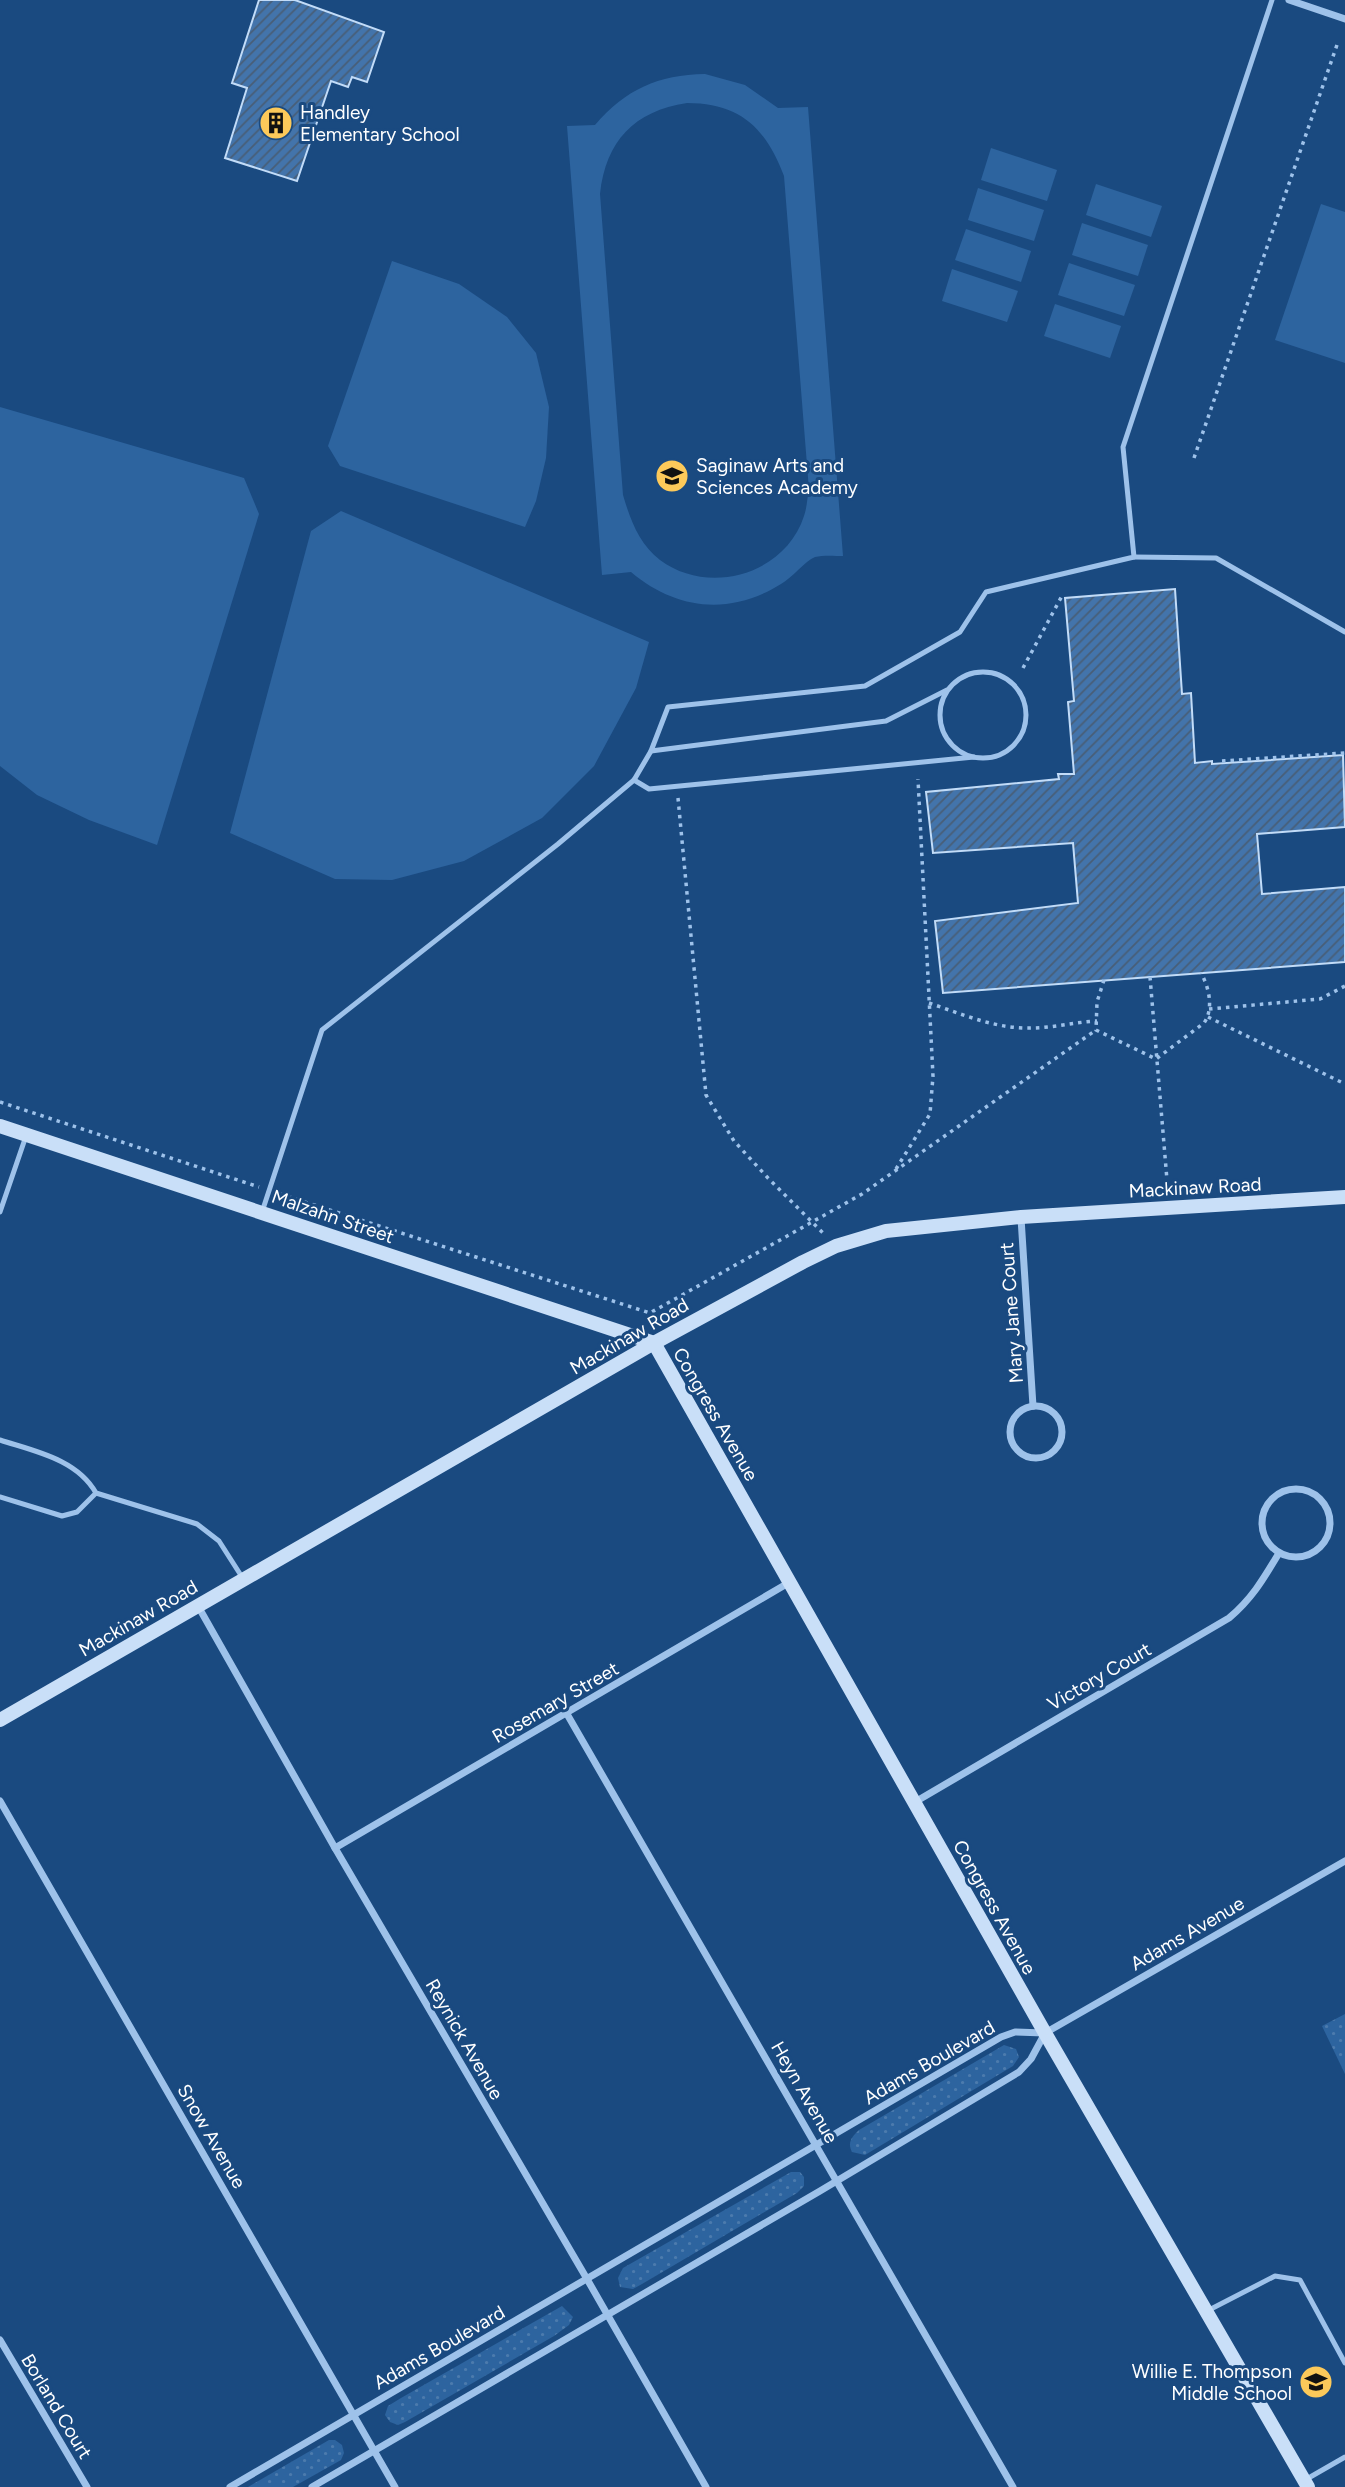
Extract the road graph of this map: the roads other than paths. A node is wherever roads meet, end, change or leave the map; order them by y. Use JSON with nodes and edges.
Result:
{"nodes":[{"id":1,"x":1272,"y":0,"type":"edge"},
{"id":2,"x":1289,"y":0,"type":"edge"},
{"id":3,"x":1345,"y":19,"type":"edge"},
{"id":4,"x":1134,"y":557,"type":"junction"},
{"id":5,"x":1345,"y":632,"type":"edge"},
{"id":6,"x":947,"y":690,"type":"junction"},
{"id":7,"x":651,"y":751,"type":"junction"},
{"id":8,"x":974,"y":757,"type":"junction"},
{"id":9,"x":634,"y":780,"type":"junction"},
{"id":10,"x":0,"y":1126,"type":"edge"},
{"id":11,"x":26,"y":1134,"type":"junction"},
{"id":12,"x":1345,"y":1197,"type":"edge"},
{"id":13,"x":0,"y":1212,"type":"edge"},
{"id":14,"x":262,"y":1212,"type":"junction"},
{"id":15,"x":1021,"y":1217,"type":"junction"},
{"id":16,"x":654,"y":1343,"type":"junction"},
{"id":17,"x":1033,"y":1406,"type":"junction"},
{"id":18,"x":0,"y":1440,"type":"edge"},
{"id":19,"x":96,"y":1493,"type":"junction"},
{"id":20,"x":0,"y":1497,"type":"edge"},
{"id":21,"x":1279,"y":1553,"type":"junction"},
{"id":22,"x":244,"y":1580,"type":"junction"},
{"id":23,"x":790,"y":1582,"type":"junction"},
{"id":24,"x":198,"y":1606,"type":"junction"},
{"id":25,"x":567,"y":1714,"type":"junction"},
{"id":26,"x":0,"y":1720,"type":"edge"},
{"id":27,"x":0,"y":1801,"type":"edge"},
{"id":28,"x":914,"y":1802,"type":"junction"},
{"id":29,"x":335,"y":1848,"type":"junction"},
{"id":30,"x":1345,"y":1861,"type":"edge"},
{"id":31,"x":1045,"y":2034,"type":"junction"},
{"id":32,"x":817,"y":2144,"type":"junction"},
{"id":33,"x":837,"y":2182,"type":"junction"},
{"id":34,"x":587,"y":2279,"type":"junction"},
{"id":35,"x":1207,"y":2311,"type":"junction"},
{"id":36,"x":606,"y":2315,"type":"junction"},
{"id":37,"x":0,"y":2340,"type":"edge"},
{"id":38,"x":1345,"y":2363,"type":"edge"},
{"id":39,"x":354,"y":2414,"type":"junction"},
{"id":40,"x":374,"y":2451,"type":"junction"},
{"id":41,"x":1345,"y":2457,"type":"edge"},
{"id":42,"x":1306,"y":2484,"type":"edge"},
{"id":43,"x":87,"y":2487,"type":"edge"},
{"id":44,"x":230,"y":2487,"type":"edge"},
{"id":45,"x":312,"y":2487,"type":"edge"},
{"id":46,"x":395,"y":2487,"type":"edge"},
{"id":47,"x":706,"y":2487,"type":"edge"},
{"id":48,"x":1013,"y":2487,"type":"edge"}],
"edges":[{"from":1,"to":4,"type":"lane"},
{"from":2,"to":3,"type":"street"},
{"from":4,"to":5,"type":"lane"},
{"from":4,"to":7,"type":"lane"},
{"from":6,"to":7,"type":"lane"},
{"from":6,"to":8,"type":"lane"},
{"from":6,"to":8,"type":"lane"},
{"from":7,"to":9,"type":"lane"},
{"from":8,"to":9,"type":"lane"},
{"from":9,"to":14,"type":"lane"},
{"from":10,"to":11,"type":"street","name":"Malzahn Street"},
{"from":11,"to":13,"type":"lane"},
{"from":11,"to":14,"type":"street","name":"Malzahn Street"},
{"from":12,"to":15,"type":"street","name":"Mackinaw Road"},
{"from":14,"to":16,"type":"street","name":"Malzahn Street"},
{"from":15,"to":16,"type":"street","name":"Mackinaw Road"},
{"from":15,"to":17,"type":"street","name":"Mary Jane Court"},
{"from":16,"to":22,"type":"street","name":"Mackinaw Road"},
{"from":16,"to":23,"type":"street","name":"Congress Avenue"},
{"from":17,"to":17,"type":"street","name":"Mary Jane Court"},
{"from":18,"to":19,"type":"lane"},
{"from":19,"to":20,"type":"lane"},
{"from":19,"to":22,"type":"lane"},
{"from":21,"to":21,"type":"street"},
{"from":21,"to":28,"type":"street","name":"Victory Court"},
{"from":22,"to":24,"type":"street","name":"Mackinaw Road"},
{"from":23,"to":25,"type":"street","name":"Rosemary Street"},
{"from":23,"to":28,"type":"street","name":"Congress Avenue"},
{"from":24,"to":26,"type":"street","name":"Mackinaw Road"},
{"from":24,"to":29,"type":"street","name":"Reynick Avenue"},
{"from":25,"to":29,"type":"street","name":"Rosemary Street"},
{"from":25,"to":32,"type":"street","name":"Heyn Avenue"},
{"from":27,"to":39,"type":"street","name":"Snow Avenue"},
{"from":28,"to":31,"type":"street","name":"Congress Avenue"},
{"from":29,"to":34,"type":"street","name":"Reynick Avenue"},
{"from":30,"to":31,"type":"street","name":"Adams Avenue"},
{"from":31,"to":32,"type":"street","name":"Adams Boulevard"},
{"from":31,"to":33,"type":"street"},
{"from":31,"to":35,"type":"street","name":"Congress Avenue"},
{"from":32,"to":33,"type":"street","name":"Heyn Avenue"},
{"from":32,"to":34,"type":"street","name":"Adams Boulevard"},
{"from":33,"to":36,"type":"street"},
{"from":33,"to":48,"type":"street","name":"Heyn Avenue"},
{"from":34,"to":36,"type":"street","name":"Reynick Avenue"},
{"from":34,"to":39,"type":"street","name":"Adams Boulevard"},
{"from":35,"to":38,"type":"lane"},
{"from":35,"to":42,"type":"street","name":"Congress Avenue"},
{"from":36,"to":40,"type":"street"},
{"from":36,"to":47,"type":"street","name":"Reynick Avenue"},
{"from":37,"to":43,"type":"street","name":"Borland Court"},
{"from":39,"to":40,"type":"street","name":"Snow Avenue"},
{"from":39,"to":44,"type":"street","name":"Adams Boulevard"},
{"from":40,"to":45,"type":"street"},
{"from":40,"to":46,"type":"street","name":"Snow Avenue"},
{"from":41,"to":42,"type":"lane"}]}
